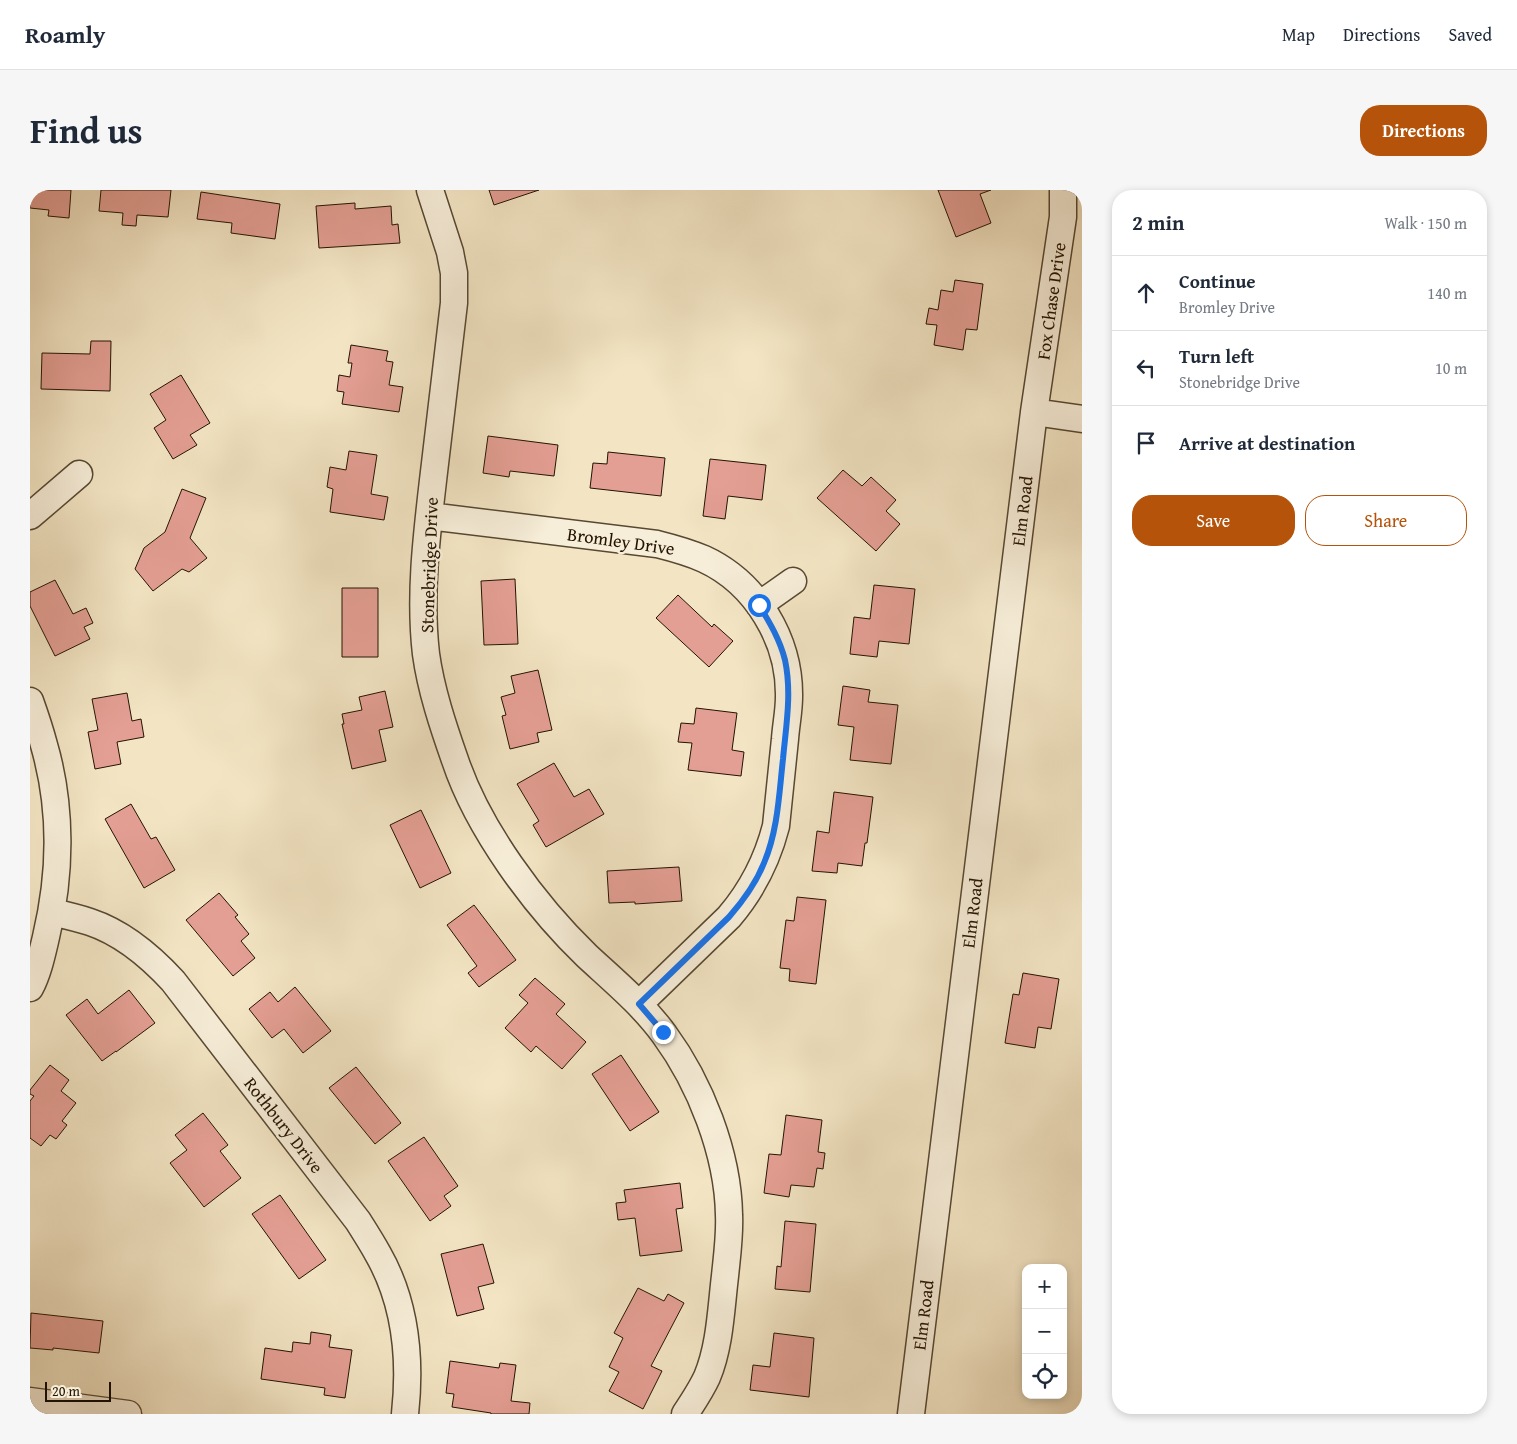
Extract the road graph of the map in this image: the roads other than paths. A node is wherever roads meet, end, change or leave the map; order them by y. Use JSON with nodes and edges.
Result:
{"nodes":[{"id":1,"x":430,"y":190,"type":"edge"},
{"id":2,"x":1063,"y":190,"type":"edge"},
{"id":3,"x":1034,"y":412,"type":"junction"},
{"id":4,"x":1082,"y":419,"type":"edge"},
{"id":5,"x":79,"y":474,"type":"dead end"},
{"id":6,"x":30,"y":516,"type":"edge"},
{"id":7,"x":429,"y":516,"type":"junction"},
{"id":8,"x":793,"y":581,"type":"dead end"},
{"id":9,"x":759,"y":605,"type":"junction"},
{"id":10,"x":30,"y":701,"type":"edge"},
{"id":11,"x":52,"y":912,"type":"junction"},
{"id":12,"x":30,"y":988,"type":"edge"},
{"id":13,"x":639,"y":1004,"type":"junction"},
{"id":14,"x":30,"y":1401,"type":"edge"},
{"id":15,"x":128,"y":1414,"type":"edge"},
{"id":16,"x":406,"y":1414,"type":"edge"},
{"id":17,"x":685,"y":1414,"type":"edge"},
{"id":18,"x":910,"y":1414,"type":"edge"}],
"edges":[{"from":1,"to":7,"type":"street","name":"Stonebridge Drive"},
{"from":2,"to":3,"type":"street","name":"Fox Chase Drive"},
{"from":3,"to":4,"type":"street"},
{"from":3,"to":18,"type":"street","name":"Elm Road"},
{"from":5,"to":6,"type":"street"},
{"from":7,"to":9,"type":"street","name":"Bromley Drive"},
{"from":7,"to":13,"type":"street","name":"Stonebridge Drive"},
{"from":8,"to":9,"type":"street"},
{"from":9,"to":13,"type":"street","name":"Bromley Drive"},
{"from":10,"to":11,"type":"street"},
{"from":11,"to":12,"type":"street"},
{"from":11,"to":16,"type":"street","name":"Rothbury Drive"},
{"from":13,"to":17,"type":"street","name":"Stonebridge Drive"},
{"from":14,"to":15,"type":"street"}]}
